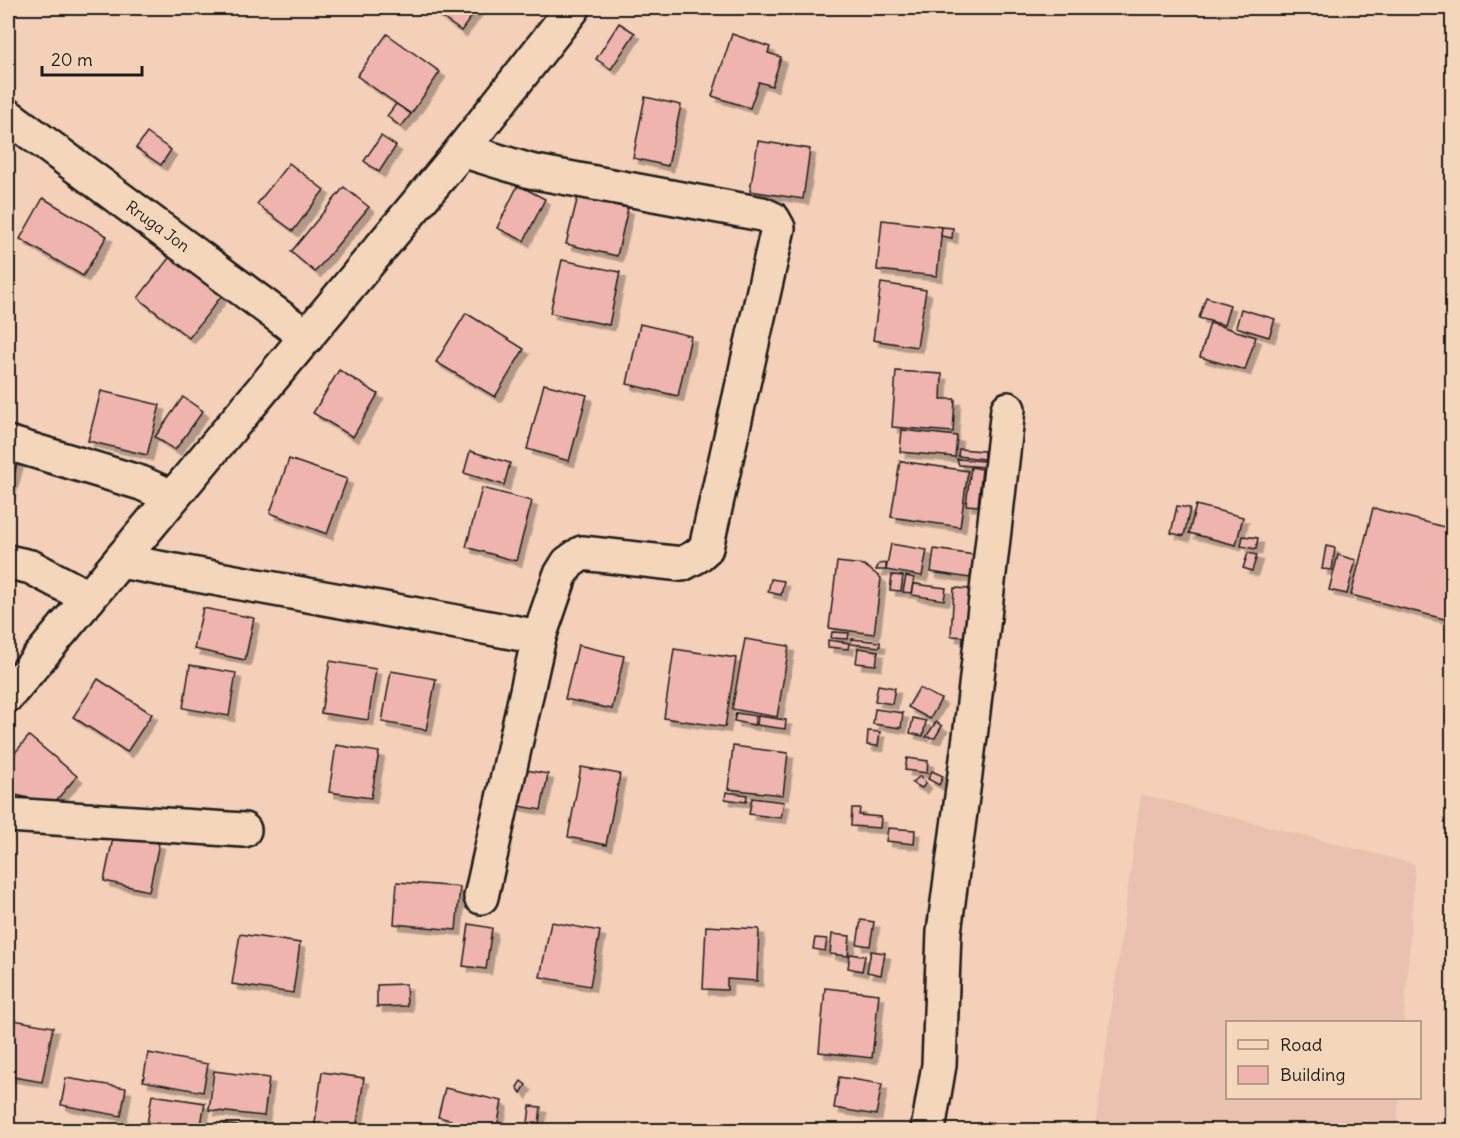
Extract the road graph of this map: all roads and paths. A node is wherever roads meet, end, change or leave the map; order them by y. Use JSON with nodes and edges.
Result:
{"nodes":[{"id":1,"x":573,"y":8,"type":"edge"},
{"id":2,"x":8,"y":116,"type":"edge"},
{"id":3,"x":462,"y":150,"type":"junction"},
{"id":4,"x":307,"y":337,"type":"junction"},
{"id":5,"x":1008,"y":409,"type":"dead end"},
{"id":6,"x":8,"y":443,"type":"edge"},
{"id":7,"x":172,"y":497,"type":"junction"},
{"id":8,"x":120,"y":561,"type":"junction"},
{"id":9,"x":8,"y":562,"type":"edge"},
{"id":10,"x":89,"y":598,"type":"junction"},
{"id":11,"x":539,"y":637,"type":"junction"},
{"id":12,"x":8,"y":695,"type":"edge"},
{"id":13,"x":8,"y":815,"type":"edge"},
{"id":14,"x":244,"y":830,"type":"dead end"},
{"id":15,"x":481,"y":897,"type":"dead end"},
{"id":16,"x":927,"y":1131,"type":"edge"}],
"edges":[{"from":1,"to":3,"type":"street"},
{"from":2,"to":4,"type":"street","name":"Rruga Jon"},
{"from":3,"to":4,"type":"street"},
{"from":3,"to":11,"type":"street"},
{"from":4,"to":7,"type":"street"},
{"from":5,"to":16,"type":"street"},
{"from":6,"to":7,"type":"street"},
{"from":7,"to":8,"type":"street"},
{"from":8,"to":10,"type":"street"},
{"from":8,"to":11,"type":"street"},
{"from":9,"to":10,"type":"street"},
{"from":10,"to":12,"type":"street"},
{"from":11,"to":15,"type":"street"},
{"from":13,"to":14,"type":"street"}]}
